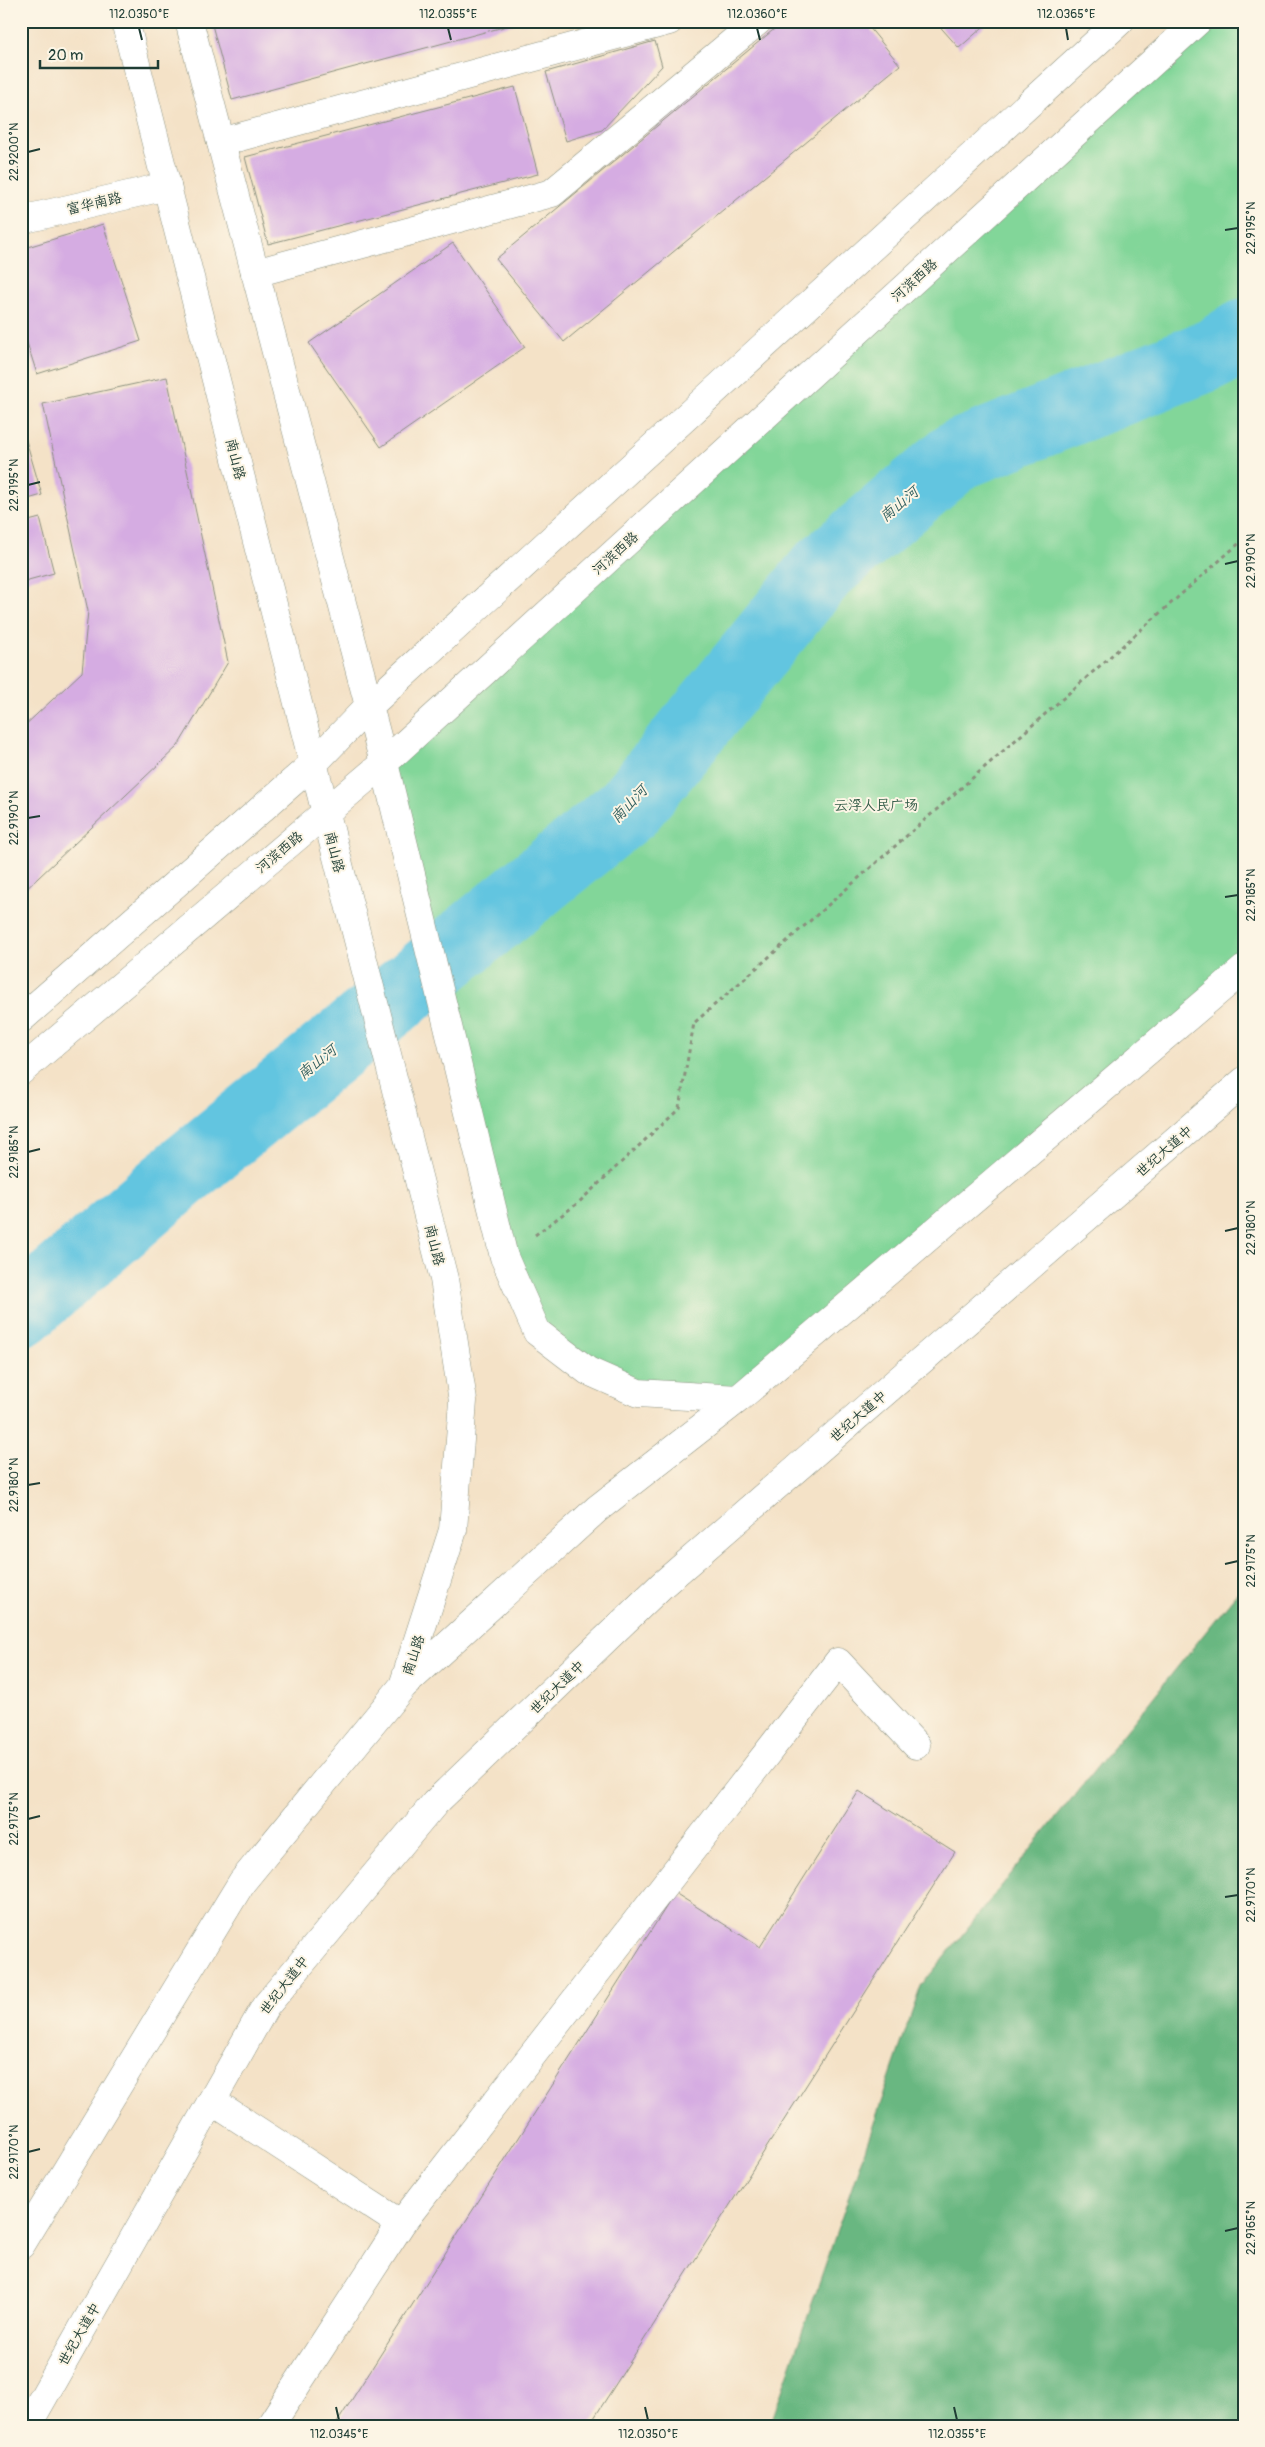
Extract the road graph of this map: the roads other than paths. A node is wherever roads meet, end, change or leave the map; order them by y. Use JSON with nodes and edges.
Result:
{"nodes":[{"id":1,"x":125,"y":21,"type":"edge"},
{"id":2,"x":189,"y":21,"type":"edge"},
{"id":3,"x":669,"y":21,"type":"edge"},
{"id":4,"x":758,"y":21,"type":"edge"},
{"id":5,"x":1120,"y":21,"type":"edge"},
{"id":6,"x":1198,"y":21,"type":"edge"},
{"id":7,"x":220,"y":142,"type":"junction"},
{"id":8,"x":167,"y":186,"type":"junction"},
{"id":9,"x":21,"y":220,"type":"edge"},
{"id":10,"x":254,"y":273,"type":"junction"},
{"id":11,"x":368,"y":707,"type":"junction"},
{"id":12,"x":384,"y":763,"type":"junction"},
{"id":13,"x":313,"y":764,"type":"junction"},
{"id":14,"x":325,"y":813,"type":"junction"},
{"id":15,"x":1244,"y":969,"type":"edge"},
{"id":16,"x":21,"y":1018,"type":"edge"},
{"id":17,"x":21,"y":1072,"type":"edge"},
{"id":18,"x":1244,"y":1081,"type":"edge"},
{"id":19,"x":738,"y":1399,"type":"junction"},
{"id":20,"x":403,"y":1686,"type":"junction"},
{"id":21,"x":916,"y":1744,"type":"dead end"},
{"id":22,"x":212,"y":2101,"type":"junction"},
{"id":23,"x":401,"y":2224,"type":"junction"},
{"id":24,"x":21,"y":2245,"type":"edge"},
{"id":25,"x":27,"y":2426,"type":"edge"},
{"id":26,"x":270,"y":2426,"type":"edge"}],
"edges":[{"from":1,"to":8,"type":"main road","name":"南山路"},
{"from":2,"to":7,"type":"main road"},
{"from":3,"to":7,"type":"main road"},
{"from":4,"to":10,"type":"main road"},
{"from":5,"to":11,"type":"main road"},
{"from":6,"to":12,"type":"main road","name":"河滨西路"},
{"from":7,"to":10,"type":"main road"},
{"from":8,"to":9,"type":"main road","name":"富华南路"},
{"from":8,"to":13,"type":"main road","name":"南山路"},
{"from":10,"to":11,"type":"main road"},
{"from":11,"to":12,"type":"main road"},
{"from":11,"to":13,"type":"main road"},
{"from":12,"to":14,"type":"main road","name":"河滨西路"},
{"from":12,"to":19,"type":"main road"},
{"from":13,"to":14,"type":"main road","name":"南山路"},
{"from":13,"to":16,"type":"main road"},
{"from":14,"to":17,"type":"main road","name":"河滨西路"},
{"from":14,"to":20,"type":"main road","name":"南山路"},
{"from":15,"to":19,"type":"main road"},
{"from":18,"to":22,"type":"main road","name":"世纪大道中"},
{"from":19,"to":20,"type":"main road"},
{"from":20,"to":24,"type":"main road"},
{"from":21,"to":23,"type":"main road"},
{"from":22,"to":23,"type":"main road"},
{"from":22,"to":25,"type":"main road","name":"世纪大道中"},
{"from":23,"to":26,"type":"main road"}]}
